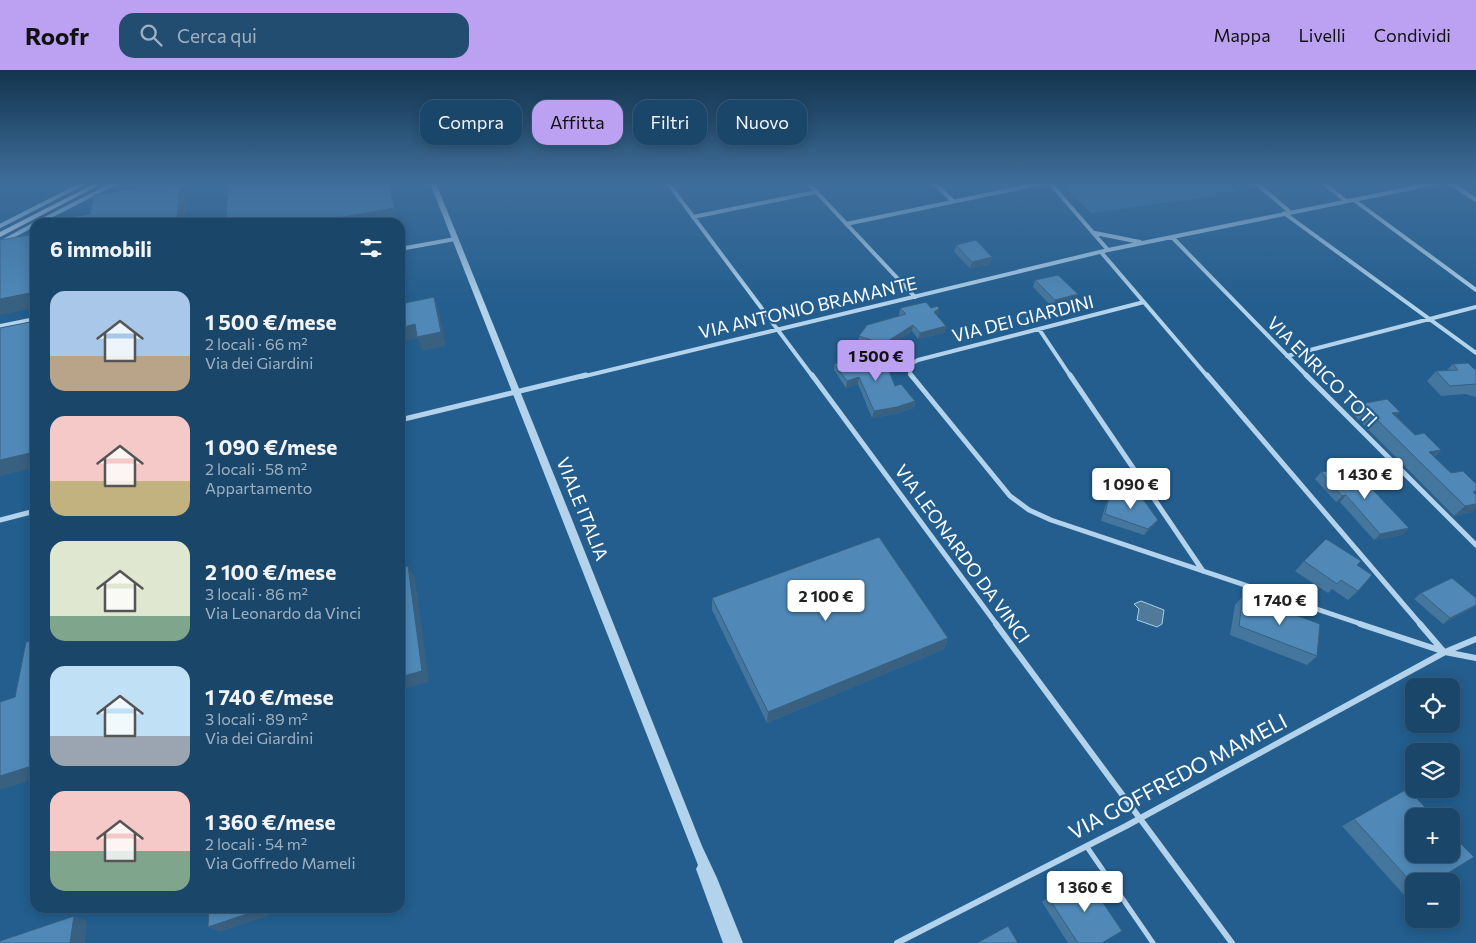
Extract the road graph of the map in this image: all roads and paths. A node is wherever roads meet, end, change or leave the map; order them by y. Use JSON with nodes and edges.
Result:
{"nodes":[{"id":1,"x":22,"y":224,"type":"edge"},
{"id":2,"x":449,"y":224,"type":"edge"},
{"id":3,"x":698,"y":224,"type":"edge"},
{"id":4,"x":846,"y":224,"type":"edge"},
{"id":5,"x":1086,"y":224,"type":"edge"},
{"id":6,"x":1234,"y":224,"type":"edge"},
{"id":7,"x":1298,"y":224,"type":"edge"},
{"id":8,"x":1386,"y":224,"type":"edge"},
{"id":9,"x":30,"y":227,"type":"edge"},
{"id":10,"x":1094,"y":233,"type":"junction"},
{"id":11,"x":0,"y":235,"type":"edge"},
{"id":12,"x":1172,"y":237,"type":"junction"},
{"id":13,"x":455,"y":239,"type":"junction"},
{"id":14,"x":1145,"y":242,"type":"junction"},
{"id":15,"x":0,"y":243,"type":"edge"},
{"id":16,"x":405,"y":248,"type":"edge"},
{"id":17,"x":1108,"y":250,"type":"junction"},
{"id":18,"x":1101,"y":252,"type":"junction"},
{"id":19,"x":1476,"y":290,"type":"edge"},
{"id":20,"x":915,"y":297,"type":"junction"},
{"id":21,"x":1144,"y":302,"type":"junction"},
{"id":22,"x":1476,"y":307,"type":"edge"},
{"id":23,"x":30,"y":320,"type":"edge"},
{"id":24,"x":1428,"y":320,"type":"junction"},
{"id":25,"x":0,"y":326,"type":"edge"},
{"id":26,"x":778,"y":329,"type":"junction"},
{"id":27,"x":1039,"y":329,"type":"junction"},
{"id":28,"x":1476,"y":353,"type":"edge"},
{"id":29,"x":1287,"y":356,"type":"junction"},
{"id":30,"x":515,"y":391,"type":"junction"},
{"id":31,"x":405,"y":419,"type":"edge"},
{"id":32,"x":30,"y":512,"type":"edge"},
{"id":33,"x":0,"y":520,"type":"edge"},
{"id":34,"x":1476,"y":545,"type":"edge"},
{"id":35,"x":1204,"y":571,"type":"junction"},
{"id":36,"x":1476,"y":639,"type":"edge"},
{"id":37,"x":1444,"y":652,"type":"junction"},
{"id":38,"x":1476,"y":658,"type":"edge"},
{"id":39,"x":1138,"y":819,"type":"junction"},
{"id":40,"x":1086,"y":846,"type":"junction"},
{"id":41,"x":697,"y":849,"type":"junction"},
{"id":42,"x":729,"y":943,"type":"edge"},
{"id":43,"x":736,"y":943,"type":"edge"},
{"id":44,"x":897,"y":943,"type":"edge"},
{"id":45,"x":1153,"y":943,"type":"edge"},
{"id":46,"x":1232,"y":943,"type":"edge"}],
"edges":[{"from":1,"to":11,"type":"main road"},
{"from":2,"to":13,"type":"street","name":"VIALE ITALIA"},
{"from":3,"to":26,"type":"street","name":"VIA LEONARDO DA VINCI"},
{"from":4,"to":20,"type":"street"},
{"from":5,"to":10,"type":"street"},
{"from":6,"to":12,"type":"street","name":"VIA ANTONIO BRAMANTE"},
{"from":7,"to":24,"type":"street"},
{"from":8,"to":19,"type":"street"},
{"from":9,"to":15,"type":"street"},
{"from":10,"to":14,"type":"street"},
{"from":10,"to":17,"type":"street"},
{"from":12,"to":14,"type":"street","name":"VIA ANTONIO BRAMANTE"},
{"from":12,"to":29,"type":"street","name":"VIA ENRICO TOTI"},
{"from":13,"to":16,"type":"street"},
{"from":13,"to":30,"type":"street","name":"VIALE ITALIA"},
{"from":14,"to":17,"type":"street","name":"VIA ANTONIO BRAMANTE"},
{"from":17,"to":18,"type":"street","name":"VIA ANTONIO BRAMANTE"},
{"from":18,"to":20,"type":"street","name":"VIA ANTONIO BRAMANTE"},
{"from":18,"to":21,"type":"street"},
{"from":20,"to":26,"type":"street","name":"VIA ANTONIO BRAMANTE"},
{"from":21,"to":27,"type":"street","name":"VIA DEI GIARDINI"},
{"from":21,"to":37,"type":"street"},
{"from":22,"to":24,"type":"street"},
{"from":23,"to":25,"type":"street"},
{"from":24,"to":28,"type":"street"},
{"from":24,"to":29,"type":"street"},
{"from":26,"to":30,"type":"street","name":"VIA ANTONIO BRAMANTE"},
{"from":26,"to":39,"type":"street","name":"VIA LEONARDO DA VINCI"},
{"from":27,"to":35,"type":"street"},
{"from":27,"to":35,"type":"street","name":"VIA DEI GIARDINI"},
{"from":29,"to":34,"type":"street","name":"VIA ENRICO TOTI"},
{"from":30,"to":31,"type":"street","name":"VIA ANTONIO BRAMANTE"},
{"from":30,"to":41,"type":"street","name":"VIALE ITALIA"},
{"from":32,"to":33,"type":"street"},
{"from":35,"to":37,"type":"street","name":"VIA DEI GIARDINI"},
{"from":36,"to":37,"type":"street","name":"VIA GOFFREDO MAMELI"},
{"from":37,"to":38,"type":"street"},
{"from":37,"to":39,"type":"street","name":"VIA GOFFREDO MAMELI"},
{"from":39,"to":40,"type":"street","name":"VIA GOFFREDO MAMELI"},
{"from":39,"to":46,"type":"street","name":"VIA LEONARDO DA VINCI"},
{"from":40,"to":44,"type":"street","name":"VIA GOFFREDO MAMELI"},
{"from":40,"to":45,"type":"lane"},
{"from":41,"to":42,"type":"street","name":"VIALE ITALIA"},
{"from":41,"to":43,"type":"street","name":"VIALE ITALIA"}]}
